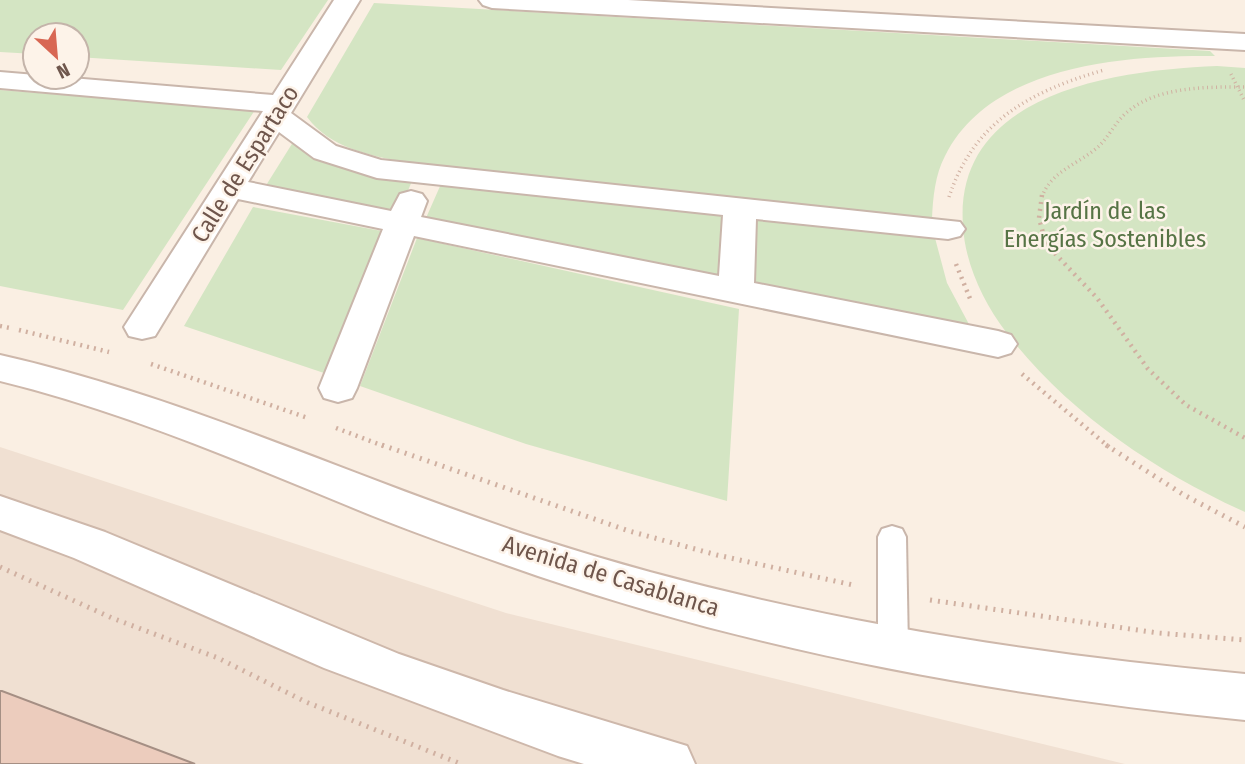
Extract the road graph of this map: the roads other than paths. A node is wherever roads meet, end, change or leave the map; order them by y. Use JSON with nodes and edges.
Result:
{"nodes":[{"id":1,"x":347,"y":0,"type":"edge"},
{"id":2,"x":492,"y":0,"type":"edge"},
{"id":3,"x":1245,"y":42,"type":"edge"},
{"id":4,"x":0,"y":58,"type":"edge"},
{"id":5,"x":21,"y":60,"type":"edge"},
{"id":6,"x":91,"y":66,"type":"edge"},
{"id":7,"x":0,"y":80,"type":"edge"},
{"id":8,"x":285,"y":100,"type":"junction"},
{"id":9,"x":422,"y":173,"type":"junction"},
{"id":10,"x":229,"y":188,"type":"junction"},
{"id":11,"x":740,"y":207,"type":"junction"},
{"id":12,"x":403,"y":223,"type":"junction"},
{"id":13,"x":948,"y":229,"type":"road end"},
{"id":14,"x":736,"y":292,"type":"junction"},
{"id":15,"x":142,"y":327,"type":"dead end"},
{"id":16,"x":998,"y":344,"type":"road end"},
{"id":17,"x":0,"y":368,"type":"edge"},
{"id":18,"x":338,"y":388,"type":"dead end"},
{"id":19,"x":0,"y":513,"type":"edge"},
{"id":20,"x":892,"y":537,"type":"dead end"},
{"id":21,"x":893,"y":649,"type":"junction"},
{"id":22,"x":1245,"y":697,"type":"edge"},
{"id":23,"x":668,"y":764,"type":"edge"}],
"edges":[{"from":1,"to":8,"type":"street","name":"Calle de Espartaco"},
{"from":2,"to":3,"type":"street"},
{"from":4,"to":5,"type":"street"},
{"from":6,"to":8,"type":"street"},
{"from":7,"to":8,"type":"street"},
{"from":8,"to":9,"type":"street"},
{"from":8,"to":10,"type":"street","name":"Calle de Espartaco"},
{"from":9,"to":11,"type":"street"},
{"from":9,"to":12,"type":"street"},
{"from":10,"to":12,"type":"street"},
{"from":10,"to":15,"type":"street","name":"Calle de Espartaco"},
{"from":11,"to":13,"type":"street"},
{"from":11,"to":14,"type":"street"},
{"from":12,"to":14,"type":"street"},
{"from":12,"to":18,"type":"street"},
{"from":14,"to":16,"type":"street"},
{"from":17,"to":21,"type":"street","name":"Avenida de Casablanca"},
{"from":19,"to":23,"type":"street"},
{"from":20,"to":21,"type":"lane"},
{"from":21,"to":22,"type":"street","name":"Avenida de Casablanca"}]}
